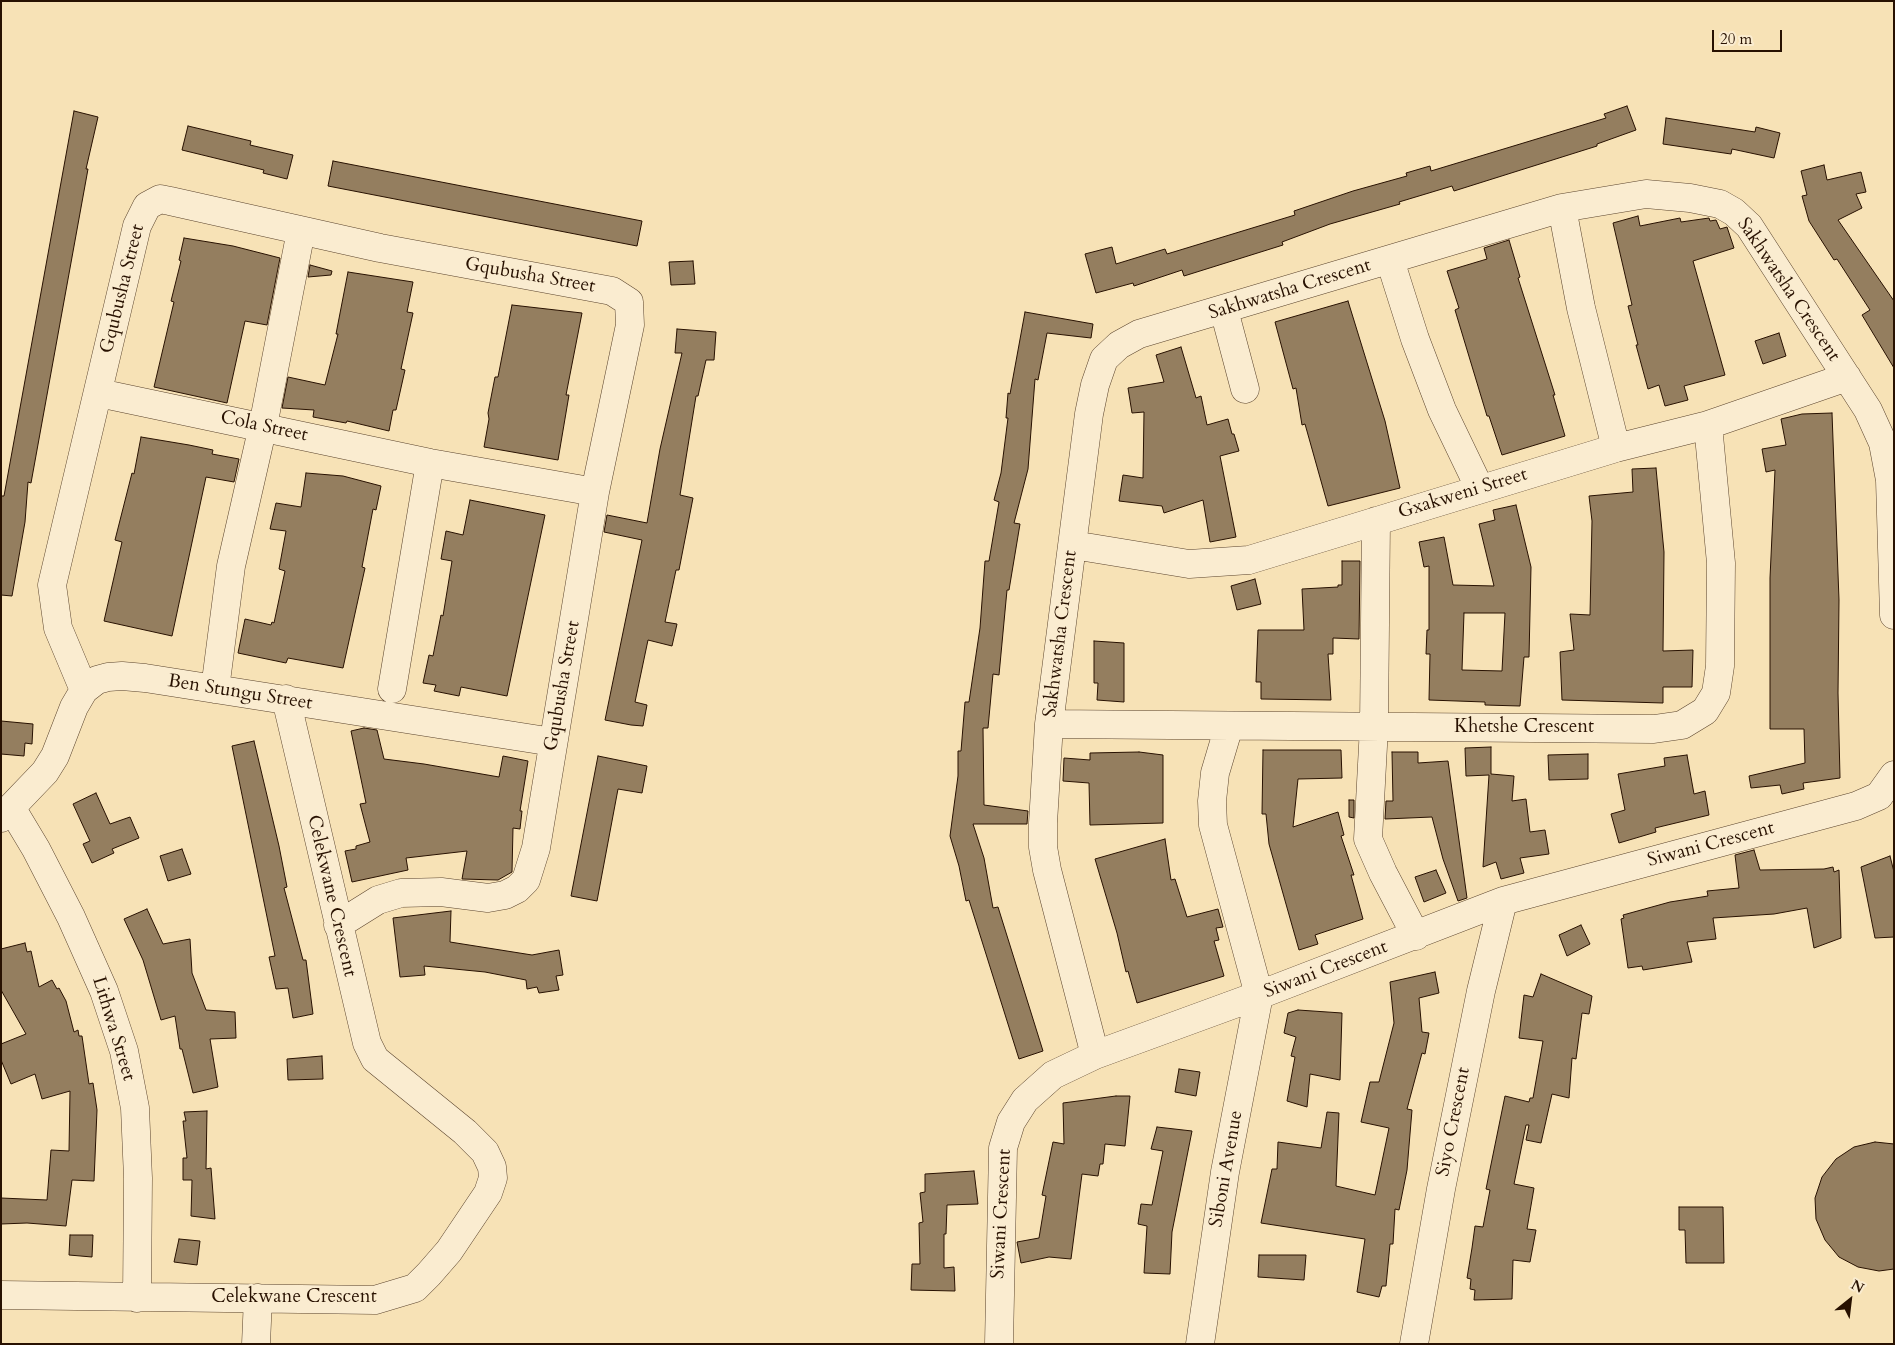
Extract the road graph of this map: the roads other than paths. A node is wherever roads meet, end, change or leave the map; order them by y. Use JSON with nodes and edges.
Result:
{"nodes":[{"id":1,"x":1562,"y":208,"type":"junction"},
{"id":2,"x":301,"y":231,"type":"junction"},
{"id":3,"x":1390,"y":260,"type":"junction"},
{"id":4,"x":1224,"y":310,"type":"junction"},
{"id":5,"x":1848,"y":377,"type":"junction"},
{"id":6,"x":1245,"y":389,"type":"dead end"},
{"id":7,"x":99,"y":393,"type":"junction"},
{"id":8,"x":1708,"y":425,"type":"junction"},
{"id":9,"x":263,"y":426,"type":"junction"},
{"id":10,"x":1616,"y":448,"type":"junction"},
{"id":11,"x":430,"y":463,"type":"junction"},
{"id":12,"x":1480,"y":489,"type":"junction"},
{"id":13,"x":595,"y":492,"type":"junction"},
{"id":14,"x":1376,"y":521,"type":"junction"},
{"id":15,"x":1073,"y":545,"type":"junction"},
{"id":16,"x":1894,"y":615,"type":"edge"},
{"id":17,"x":215,"y":688,"type":"junction"},
{"id":18,"x":392,"y":689,"type":"dead end"},
{"id":19,"x":84,"y":690,"type":"junction"},
{"id":20,"x":286,"y":699,"type":"junction"},
{"id":21,"x":1049,"y":724,"type":"junction"},
{"id":22,"x":1229,"y":726,"type":"junction"},
{"id":23,"x":1374,"y":727,"type":"junction"},
{"id":24,"x":553,"y":742,"type":"junction"},
{"id":25,"x":1886,"y":786,"type":"edge"},
{"id":26,"x":7,"y":813,"type":"edge"},
{"id":27,"x":1503,"y":901,"type":"junction"},
{"id":28,"x":338,"y":925,"type":"junction"},
{"id":29,"x":1416,"y":936,"type":"junction"},
{"id":30,"x":1259,"y":995,"type":"junction"},
{"id":31,"x":1095,"y":1055,"type":"junction"},
{"id":32,"x":1,"y":1295,"type":"edge"},
{"id":33,"x":137,"y":1298,"type":"junction"},
{"id":34,"x":258,"y":1298,"type":"junction"},
{"id":35,"x":256,"y":1344,"type":"edge"},
{"id":36,"x":998,"y":1344,"type":"edge"},
{"id":37,"x":1200,"y":1344,"type":"edge"},
{"id":38,"x":1414,"y":1344,"type":"edge"}],
"edges":[{"from":1,"to":3,"type":"street","name":"Sakhwatsha Crescent"},
{"from":1,"to":5,"type":"street","name":"Sakhwatsha Crescent"},
{"from":1,"to":10,"type":"street"},
{"from":2,"to":7,"type":"street","name":"Gqubusha Street"},
{"from":2,"to":9,"type":"street"},
{"from":2,"to":13,"type":"street","name":"Gqubusha Street"},
{"from":3,"to":4,"type":"street","name":"Sakhwatsha Crescent"},
{"from":3,"to":12,"type":"street"},
{"from":4,"to":6,"type":"street"},
{"from":4,"to":15,"type":"street","name":"Sakhwatsha Crescent"},
{"from":5,"to":8,"type":"street","name":"Gxakweni Street"},
{"from":5,"to":16,"type":"street","name":"Sakhwatsha Crescent"},
{"from":7,"to":9,"type":"street","name":"Cola Street"},
{"from":7,"to":19,"type":"street","name":"Gqubusha Street"},
{"from":8,"to":10,"type":"street","name":"Gxakweni Street"},
{"from":8,"to":23,"type":"street","name":"Khetshe Crescent"},
{"from":9,"to":11,"type":"street","name":"Cola Street"},
{"from":9,"to":17,"type":"street"},
{"from":10,"to":12,"type":"street","name":"Gxakweni Street"},
{"from":11,"to":13,"type":"street","name":"Cola Street"},
{"from":11,"to":18,"type":"street"},
{"from":12,"to":14,"type":"street","name":"Gxakweni Street"},
{"from":13,"to":24,"type":"street","name":"Gqubusha Street"},
{"from":14,"to":15,"type":"street","name":"Gxakweni Street"},
{"from":14,"to":23,"type":"street"},
{"from":15,"to":21,"type":"street","name":"Sakhwatsha Crescent"},
{"from":17,"to":19,"type":"street","name":"Ben Stungu Street"},
{"from":17,"to":20,"type":"street","name":"Ben Stungu Street"},
{"from":19,"to":26,"type":"street"},
{"from":20,"to":24,"type":"street","name":"Ben Stungu Street"},
{"from":20,"to":28,"type":"street","name":"Celekwane Crescent"},
{"from":21,"to":22,"type":"street","name":"Khetshe Crescent"},
{"from":21,"to":31,"type":"street","name":"Sakhwatsha Crescent"},
{"from":22,"to":23,"type":"street","name":"Khetshe Crescent"},
{"from":22,"to":30,"type":"street"},
{"from":23,"to":29,"type":"street"},
{"from":24,"to":28,"type":"street","name":"Gqubusha Street"},
{"from":25,"to":27,"type":"street","name":"Siwani Crescent"},
{"from":26,"to":33,"type":"street","name":"Lithwa Street"},
{"from":27,"to":29,"type":"street","name":"Siwani Crescent"},
{"from":27,"to":38,"type":"street","name":"Siyo Crescent"},
{"from":28,"to":34,"type":"street","name":"Celekwane Crescent"},
{"from":29,"to":30,"type":"street","name":"Siwani Crescent"},
{"from":30,"to":31,"type":"street","name":"Siwani Crescent"},
{"from":30,"to":37,"type":"street","name":"Siboni Avenue"},
{"from":31,"to":36,"type":"street","name":"Siwani Crescent"},
{"from":32,"to":33,"type":"street","name":"Celekwane Crescent"},
{"from":33,"to":34,"type":"street","name":"Celekwane Crescent"},
{"from":34,"to":35,"type":"street"}]}
